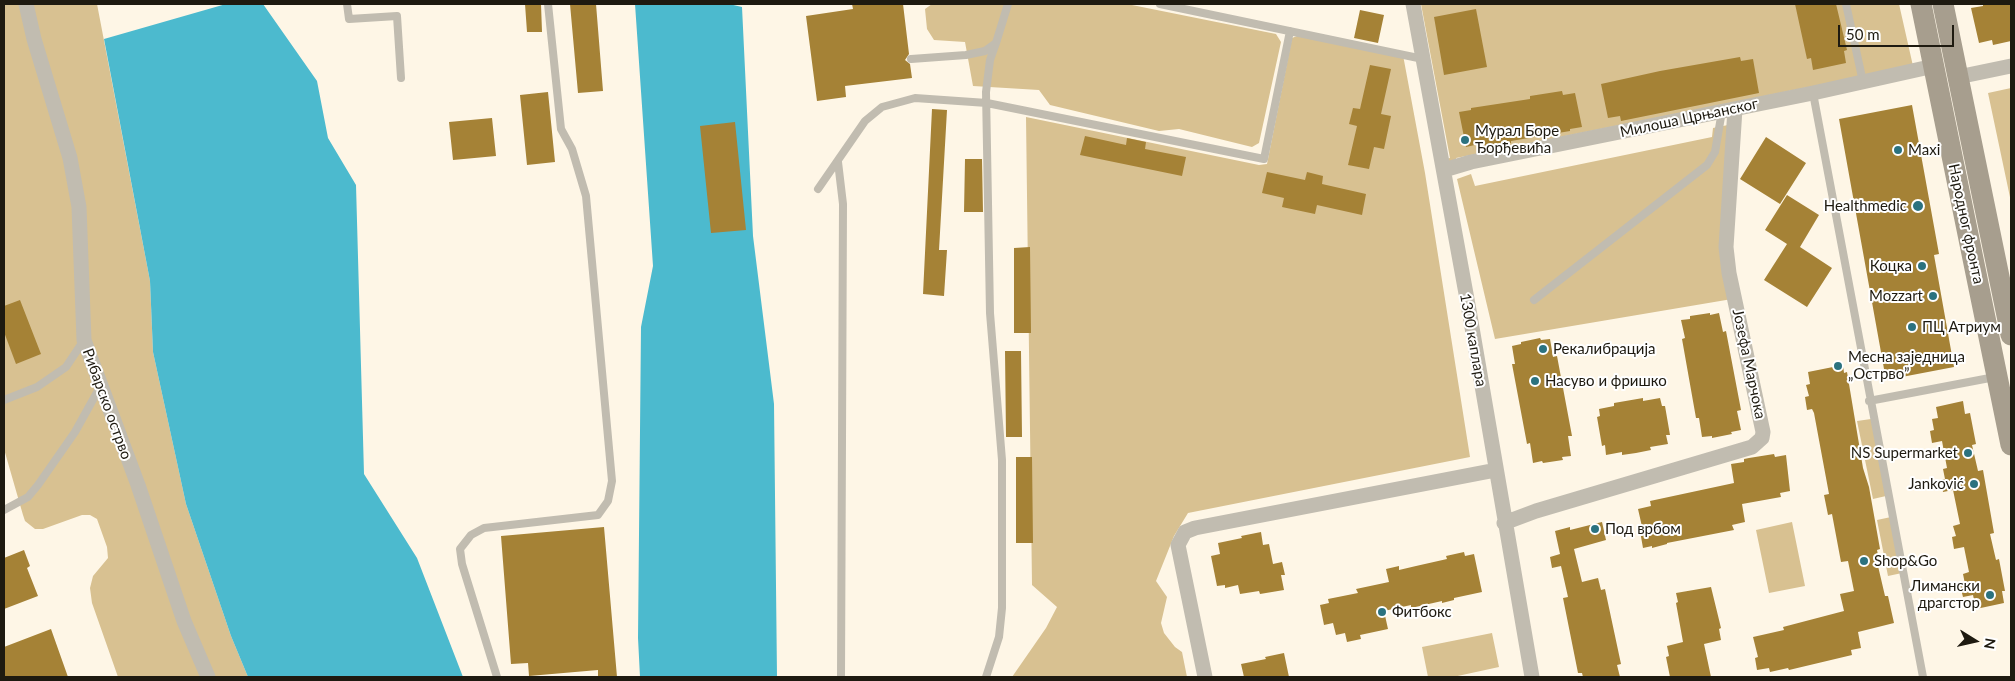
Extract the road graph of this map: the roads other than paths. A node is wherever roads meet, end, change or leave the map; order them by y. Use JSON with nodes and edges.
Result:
{"nodes":[{"id":1,"x":26,"y":4,"type":"edge"},
{"id":2,"x":347,"y":4,"type":"edge"},
{"id":3,"x":548,"y":4,"type":"edge"},
{"id":4,"x":1008,"y":4,"type":"edge"},
{"id":5,"x":1164,"y":4,"type":"edge"},
{"id":6,"x":1413,"y":4,"type":"edge"},
{"id":7,"x":1846,"y":4,"type":"edge"},
{"id":8,"x":1921,"y":4,"type":"edge"},
{"id":9,"x":1943,"y":4,"type":"edge"},
{"id":10,"x":1290,"y":31,"type":"junction"},
{"id":11,"x":996,"y":44,"type":"junction"},
{"id":12,"x":911,"y":59,"type":"dead end"},
{"id":13,"x":1423,"y":59,"type":"junction"},
{"id":14,"x":1934,"y":66,"type":"junction"},
{"id":15,"x":2011,"y":66,"type":"edge"},
{"id":16,"x":401,"y":78,"type":"dead end"},
{"id":17,"x":1958,"y":78,"type":"junction"},
{"id":18,"x":1863,"y":82,"type":"junction"},
{"id":19,"x":1813,"y":93,"type":"junction"},
{"id":20,"x":987,"y":103,"type":"junction"},
{"id":21,"x":1728,"y":110,"type":"junction"},
{"id":22,"x":838,"y":162,"type":"junction"},
{"id":23,"x":1444,"y":170,"type":"junction"},
{"id":24,"x":818,"y":189,"type":"dead end"},
{"id":25,"x":1534,"y":300,"type":"dead end"},
{"id":26,"x":2011,"y":334,"type":"edge"},
{"id":27,"x":84,"y":340,"type":"junction"},
{"id":28,"x":1997,"y":377,"type":"junction"},
{"id":29,"x":100,"y":387,"type":"junction"},
{"id":30,"x":4,"y":400,"type":"edge"},
{"id":31,"x":1870,"y":401,"type":"junction"},
{"id":32,"x":2011,"y":445,"type":"edge"},
{"id":33,"x":1496,"y":470,"type":"junction"},
{"id":34,"x":4,"y":510,"type":"edge"},
{"id":35,"x":1504,"y":523,"type":"junction"},
{"id":36,"x":208,"y":677,"type":"edge"},
{"id":37,"x":497,"y":677,"type":"edge"},
{"id":38,"x":841,"y":677,"type":"edge"},
{"id":39,"x":986,"y":677,"type":"edge"},
{"id":40,"x":1205,"y":677,"type":"edge"},
{"id":41,"x":1532,"y":677,"type":"edge"},
{"id":42,"x":1923,"y":677,"type":"edge"}],
"edges":[{"from":1,"to":27,"type":"street","name":"Рибарско острво"},
{"from":2,"to":16,"type":"lane"},
{"from":3,"to":37,"type":"lane"},
{"from":4,"to":11,"type":"lane"},
{"from":5,"to":10,"type":"lane"},
{"from":6,"to":13,"type":"street","name":"1300 каплара"},
{"from":7,"to":18,"type":"lane"},
{"from":8,"to":14,"type":"street","name":"Народног фронта"},
{"from":9,"to":17,"type":"street","name":"Народног фронта"},
{"from":10,"to":13,"type":"lane"},
{"from":10,"to":20,"type":"lane"},
{"from":11,"to":12,"type":"lane"},
{"from":11,"to":20,"type":"lane"},
{"from":13,"to":23,"type":"street","name":"1300 каплара"},
{"from":14,"to":18,"type":"street","name":"Милоша Црњанског"},
{"from":14,"to":28,"type":"street","name":"Народног фронта"},
{"from":15,"to":17,"type":"street"},
{"from":17,"to":26,"type":"street","name":"Народног фронта"},
{"from":18,"to":19,"type":"street","name":"Милоша Црњанског"},
{"from":19,"to":21,"type":"street","name":"Милоша Црњанског"},
{"from":19,"to":31,"type":"lane"},
{"from":20,"to":22,"type":"lane"},
{"from":20,"to":39,"type":"lane"},
{"from":21,"to":23,"type":"street","name":"Милоша Црњанског"},
{"from":21,"to":25,"type":"lane"},
{"from":21,"to":35,"type":"street","name":"Јозефа Марчока"},
{"from":22,"to":24,"type":"lane"},
{"from":22,"to":38,"type":"lane"},
{"from":23,"to":33,"type":"street","name":"1300 каплара"},
{"from":27,"to":29,"type":"street","name":"Рибарско острво"},
{"from":27,"to":30,"type":"lane"},
{"from":28,"to":31,"type":"lane"},
{"from":28,"to":32,"type":"street","name":"Народног фронта"},
{"from":29,"to":34,"type":"lane"},
{"from":29,"to":36,"type":"street","name":"Рибарско острво"},
{"from":31,"to":42,"type":"lane"},
{"from":33,"to":35,"type":"street","name":"1300 каплара"},
{"from":33,"to":40,"type":"street"},
{"from":35,"to":41,"type":"street","name":"1300 каплара"}]}
